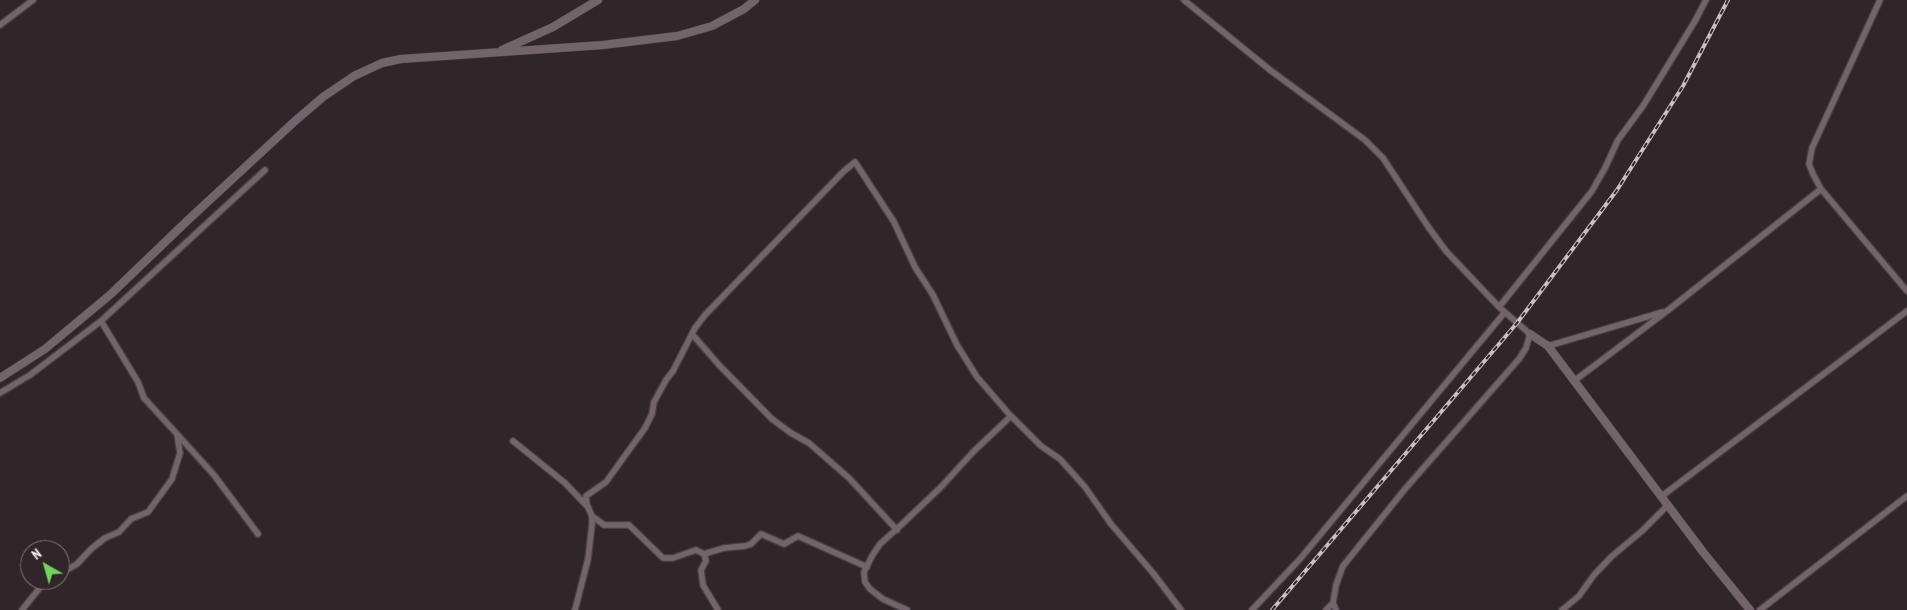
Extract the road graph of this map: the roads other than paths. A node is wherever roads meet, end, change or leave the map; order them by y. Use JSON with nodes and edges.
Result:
{"nodes":[{"id":1,"x":33,"y":0,"type":"edge"},
{"id":2,"x":598,"y":0,"type":"edge"},
{"id":3,"x":755,"y":0,"type":"edge"},
{"id":4,"x":1184,"y":0,"type":"edge"},
{"id":5,"x":1706,"y":0,"type":"edge"},
{"id":6,"x":1880,"y":0,"type":"edge"},
{"id":7,"x":0,"y":25,"type":"edge"},
{"id":8,"x":497,"y":52,"type":"junction"},
{"id":9,"x":265,"y":170,"type":"dead end"},
{"id":10,"x":1821,"y":188,"type":"junction"},
{"id":11,"x":1907,"y":291,"type":"edge"},
{"id":12,"x":1500,"y":307,"type":"junction"},
{"id":13,"x":1667,"y":311,"type":"junction"},
{"id":14,"x":1907,"y":311,"type":"edge"},
{"id":15,"x":1505,"y":312,"type":"junction"},
{"id":16,"x":100,"y":321,"type":"junction"},
{"id":17,"x":692,"y":334,"type":"junction"},
{"id":18,"x":1530,"y":334,"type":"junction"},
{"id":19,"x":1548,"y":346,"type":"junction"},
{"id":20,"x":0,"y":378,"type":"edge"},
{"id":21,"x":1574,"y":381,"type":"junction"},
{"id":22,"x":0,"y":393,"type":"edge"},
{"id":23,"x":1011,"y":416,"type":"junction"},
{"id":24,"x":177,"y":434,"type":"junction"},
{"id":25,"x":513,"y":441,"type":"dead end"},
{"id":26,"x":1662,"y":496,"type":"junction"},
{"id":27,"x":1907,"y":496,"type":"edge"},
{"id":28,"x":1668,"y":505,"type":"junction"},
{"id":29,"x":589,"y":508,"type":"junction"},
{"id":30,"x":592,"y":516,"type":"junction"},
{"id":31,"x":897,"y":530,"type":"junction"},
{"id":32,"x":258,"y":534,"type":"dead end"},
{"id":33,"x":704,"y":554,"type":"junction"},
{"id":34,"x":867,"y":567,"type":"junction"},
{"id":35,"x":70,"y":568,"type":"edge"},
{"id":36,"x":38,"y":590,"type":"edge"},
{"id":37,"x":1332,"y":603,"type":"junction"},
{"id":38,"x":22,"y":610,"type":"edge"},
{"id":39,"x":574,"y":610,"type":"edge"},
{"id":40,"x":718,"y":610,"type":"edge"},
{"id":41,"x":907,"y":610,"type":"edge"},
{"id":42,"x":1181,"y":610,"type":"edge"},
{"id":43,"x":1252,"y":610,"type":"edge"},
{"id":44,"x":1326,"y":610,"type":"edge"},
{"id":45,"x":1336,"y":610,"type":"edge"},
{"id":46,"x":1562,"y":610,"type":"edge"},
{"id":47,"x":1750,"y":610,"type":"edge"},
{"id":48,"x":1760,"y":610,"type":"edge"}],
"edges":[{"from":1,"to":7,"type":"street"},
{"from":2,"to":8,"type":"street"},
{"from":3,"to":8,"type":"street"},
{"from":4,"to":12,"type":"street"},
{"from":5,"to":12,"type":"street"},
{"from":6,"to":10,"type":"street"},
{"from":8,"to":20,"type":"street"},
{"from":9,"to":16,"type":"street"},
{"from":10,"to":11,"type":"street"},
{"from":10,"to":13,"type":"street"},
{"from":12,"to":15,"type":"street"},
{"from":13,"to":19,"type":"street"},
{"from":13,"to":21,"type":"street"},
{"from":14,"to":26,"type":"street"},
{"from":15,"to":18,"type":"street"},
{"from":15,"to":43,"type":"street"},
{"from":16,"to":22,"type":"street"},
{"from":16,"to":24,"type":"street"},
{"from":17,"to":23,"type":"street"},
{"from":17,"to":29,"type":"street"},
{"from":17,"to":31,"type":"street"},
{"from":18,"to":19,"type":"street"},
{"from":18,"to":37,"type":"street"},
{"from":19,"to":21,"type":"street"},
{"from":21,"to":26,"type":"street"},
{"from":23,"to":31,"type":"street"},
{"from":23,"to":42,"type":"street"},
{"from":24,"to":32,"type":"street"},
{"from":24,"to":35,"type":"street"},
{"from":25,"to":29,"type":"street"},
{"from":26,"to":28,"type":"street"},
{"from":27,"to":48,"type":"street"},
{"from":28,"to":46,"type":"street"},
{"from":28,"to":47,"type":"street"},
{"from":29,"to":30,"type":"street"},
{"from":30,"to":33,"type":"street"},
{"from":30,"to":39,"type":"street"},
{"from":31,"to":34,"type":"street"},
{"from":33,"to":34,"type":"street"},
{"from":33,"to":40,"type":"street"},
{"from":34,"to":41,"type":"street"},
{"from":36,"to":38,"type":"street"},
{"from":37,"to":44,"type":"street"},
{"from":37,"to":45,"type":"street"}]}
